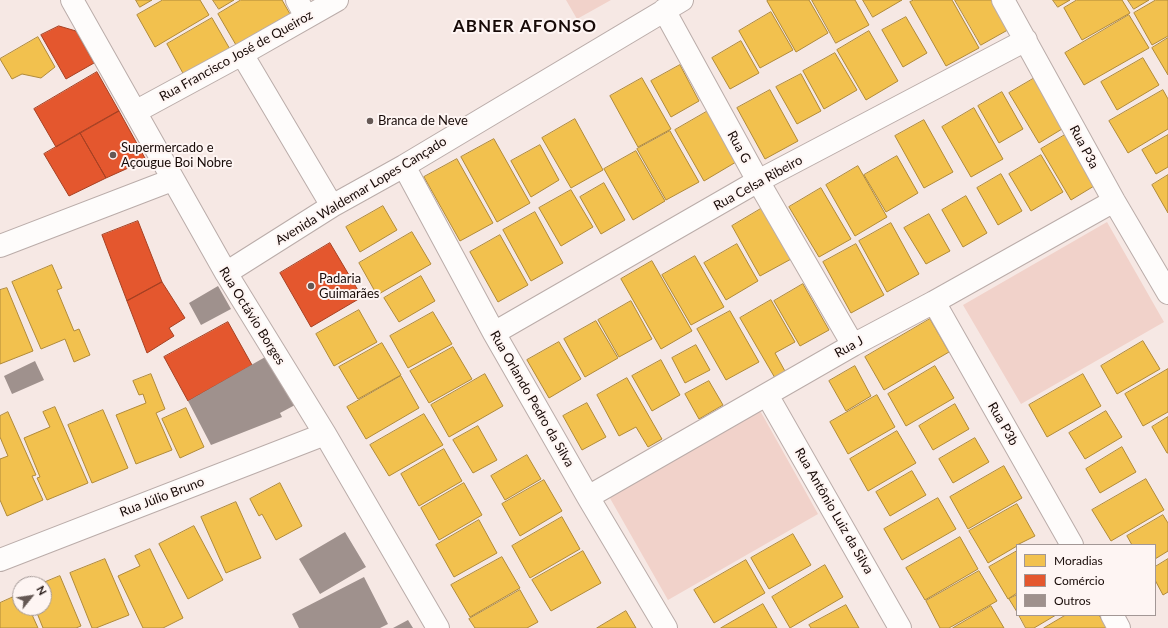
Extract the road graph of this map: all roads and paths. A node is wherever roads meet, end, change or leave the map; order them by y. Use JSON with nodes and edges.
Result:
{"nodes":[{"id":1,"x":72,"y":0,"type":"edge"},
{"id":2,"x":337,"y":0,"type":"edge"},
{"id":3,"x":1003,"y":0,"type":"edge"},
{"id":4,"x":673,"y":5,"type":"edge"},
{"id":5,"x":302,"y":8,"type":"edge"},
{"id":6,"x":1026,"y":40,"type":"junction"},
{"id":7,"x":242,"y":54,"type":"junction"},
{"id":8,"x":135,"y":112,"type":"junction"},
{"id":9,"x":404,"y":166,"type":"junction"},
{"id":10,"x":172,"y":180,"type":"junction"},
{"id":11,"x":758,"y":181,"type":"junction"},
{"id":12,"x":1114,"y":201,"type":"junction"},
{"id":13,"x":332,"y":206,"type":"junction"},
{"id":14,"x":0,"y":246,"type":"edge"},
{"id":15,"x":226,"y":273,"type":"junction"},
{"id":16,"x":1168,"y":293,"type":"edge"},
{"id":17,"x":934,"y":302,"type":"junction"},
{"id":18,"x":494,"y":333,"type":"junction"},
{"id":19,"x":853,"y":345,"type":"junction"},
{"id":20,"x":767,"y":395,"type":"junction"},
{"id":21,"x":325,"y":434,"type":"junction"},
{"id":22,"x":588,"y":497,"type":"junction"},
{"id":23,"x":1071,"y":544,"type":"edge"},
{"id":24,"x":0,"y":560,"type":"edge"},
{"id":25,"x":1113,"y":616,"type":"edge"},
{"id":26,"x":438,"y":628,"type":"edge"},
{"id":27,"x":666,"y":628,"type":"edge"},
{"id":28,"x":900,"y":628,"type":"edge"},
{"id":29,"x":1119,"y":628,"type":"edge"}],
"edges":[{"from":1,"to":8,"type":"street","name":"Rua Octávio Borges"},
{"from":2,"to":5,"type":"street","name":"Rua Francisco José de Queiroz"},
{"from":3,"to":6,"type":"street","name":"Rua P3a"},
{"from":4,"to":9,"type":"street","name":"Avenida Waldemar Lopes Cançado"},
{"from":4,"to":11,"type":"street","name":"Rua G"},
{"from":5,"to":7,"type":"street","name":"Rua Francisco José de Queiroz"},
{"from":6,"to":11,"type":"street","name":"Rua Celsa Ribeiro"},
{"from":6,"to":12,"type":"street","name":"Rua P3a"},
{"from":7,"to":8,"type":"street","name":"Rua Francisco José de Queiroz"},
{"from":7,"to":13,"type":"street"},
{"from":8,"to":10,"type":"street","name":"Rua Octávio Borges"},
{"from":9,"to":13,"type":"street","name":"Avenida Waldemar Lopes Cançado"},
{"from":9,"to":18,"type":"street","name":"Rua Orlando Pedro da Silva"},
{"from":10,"to":14,"type":"street"},
{"from":10,"to":15,"type":"street","name":"Rua Octávio Borges"},
{"from":11,"to":18,"type":"street","name":"Rua Celsa Ribeiro"},
{"from":11,"to":19,"type":"street","name":"Rua G"},
{"from":12,"to":16,"type":"street","name":"Rua P3a"},
{"from":12,"to":17,"type":"street","name":"Rua J"},
{"from":13,"to":15,"type":"street","name":"Avenida Waldemar Lopes Cançado"},
{"from":15,"to":21,"type":"street","name":"Rua Octávio Borges"},
{"from":17,"to":19,"type":"street","name":"Rua J"},
{"from":17,"to":23,"type":"street","name":"Rua P3b"},
{"from":18,"to":22,"type":"street","name":"Rua Orlando Pedro da Silva"},
{"from":19,"to":20,"type":"street","name":"Rua J"},
{"from":20,"to":22,"type":"street","name":"Rua J"},
{"from":20,"to":28,"type":"street","name":"Rua Antônio Luiz da Silva"},
{"from":21,"to":24,"type":"street","name":"Rua Júlio Bruno"},
{"from":21,"to":26,"type":"street","name":"Rua Octávio Borges"},
{"from":22,"to":27,"type":"street","name":"Rua Orlando Pedro da Silva"},
{"from":25,"to":29,"type":"street"}]}
